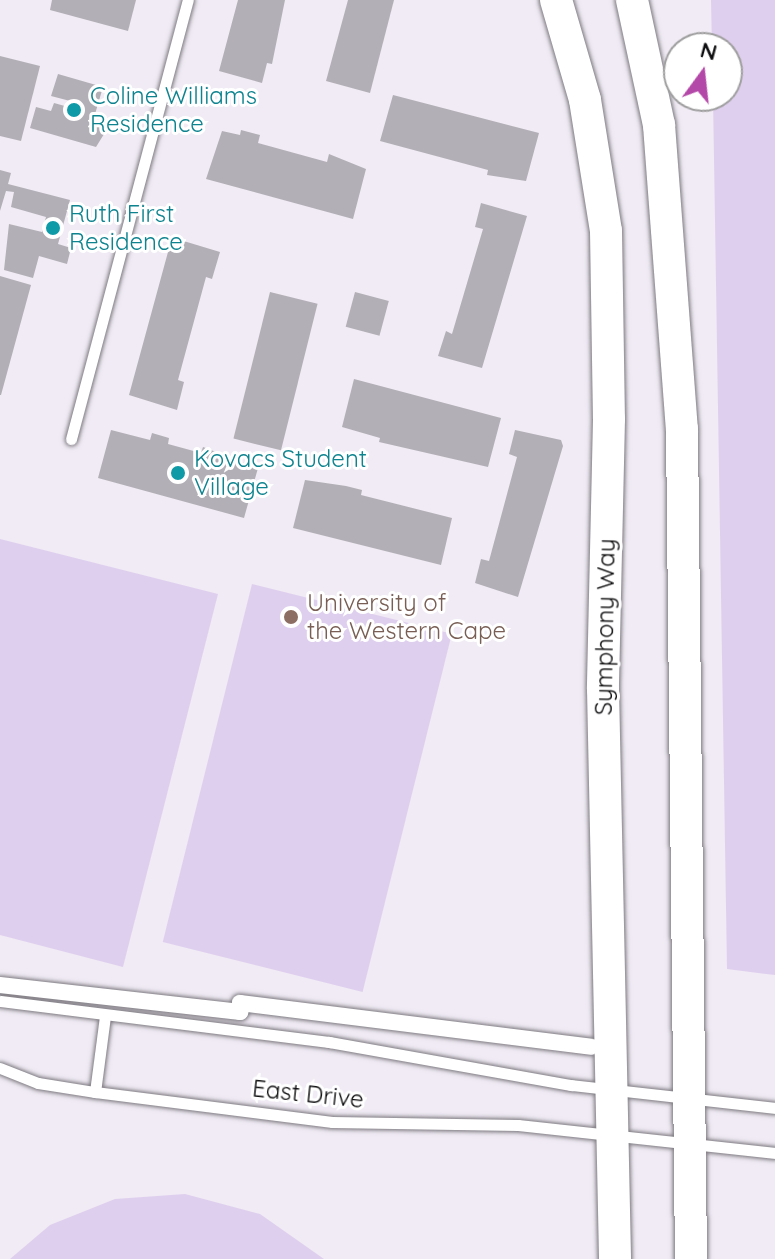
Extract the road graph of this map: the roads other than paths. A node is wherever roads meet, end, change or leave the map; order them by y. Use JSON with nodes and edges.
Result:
{"nodes":[{"id":1,"x":188,"y":0,"type":"edge"},
{"id":2,"x":556,"y":0,"type":"edge"},
{"id":3,"x":632,"y":0,"type":"edge"},
{"id":4,"x":71,"y":439,"type":"dead end"},
{"id":5,"x":0,"y":985,"type":"edge"},
{"id":6,"x":0,"y":1001,"type":"edge"},
{"id":7,"x":105,"y":1016,"type":"junction"},
{"id":8,"x":591,"y":1047,"type":"dead end"},
{"id":9,"x":0,"y":1068,"type":"edge"},
{"id":10,"x":615,"y":1091,"type":"junction"},
{"id":11,"x":95,"y":1092,"type":"junction"},
{"id":12,"x":691,"y":1097,"type":"junction"},
{"id":13,"x":775,"y":1108,"type":"edge"},
{"id":14,"x":616,"y":1136,"type":"junction"},
{"id":15,"x":691,"y":1143,"type":"junction"},
{"id":16,"x":775,"y":1153,"type":"edge"},
{"id":17,"x":615,"y":1259,"type":"edge"},
{"id":18,"x":691,"y":1259,"type":"edge"}],
"edges":[{"from":1,"to":4,"type":"lane"},
{"from":2,"to":10,"type":"main road","name":"Symphony Way"},
{"from":3,"to":12,"type":"main road"},
{"from":5,"to":8,"type":"street"},
{"from":6,"to":7,"type":"lane"},
{"from":7,"to":10,"type":"lane"},
{"from":7,"to":11,"type":"lane"},
{"from":9,"to":11,"type":"lane","name":"East Drive"},
{"from":10,"to":12,"type":"lane"},
{"from":10,"to":14,"type":"main road","name":"Symphony Way"},
{"from":11,"to":14,"type":"lane","name":"East Drive"},
{"from":12,"to":13,"type":"lane"},
{"from":12,"to":15,"type":"main road"},
{"from":14,"to":15,"type":"lane","name":"East Drive"},
{"from":14,"to":17,"type":"main road","name":"Symphony Way"},
{"from":15,"to":16,"type":"lane","name":"East Drive"},
{"from":15,"to":18,"type":"main road"}]}
